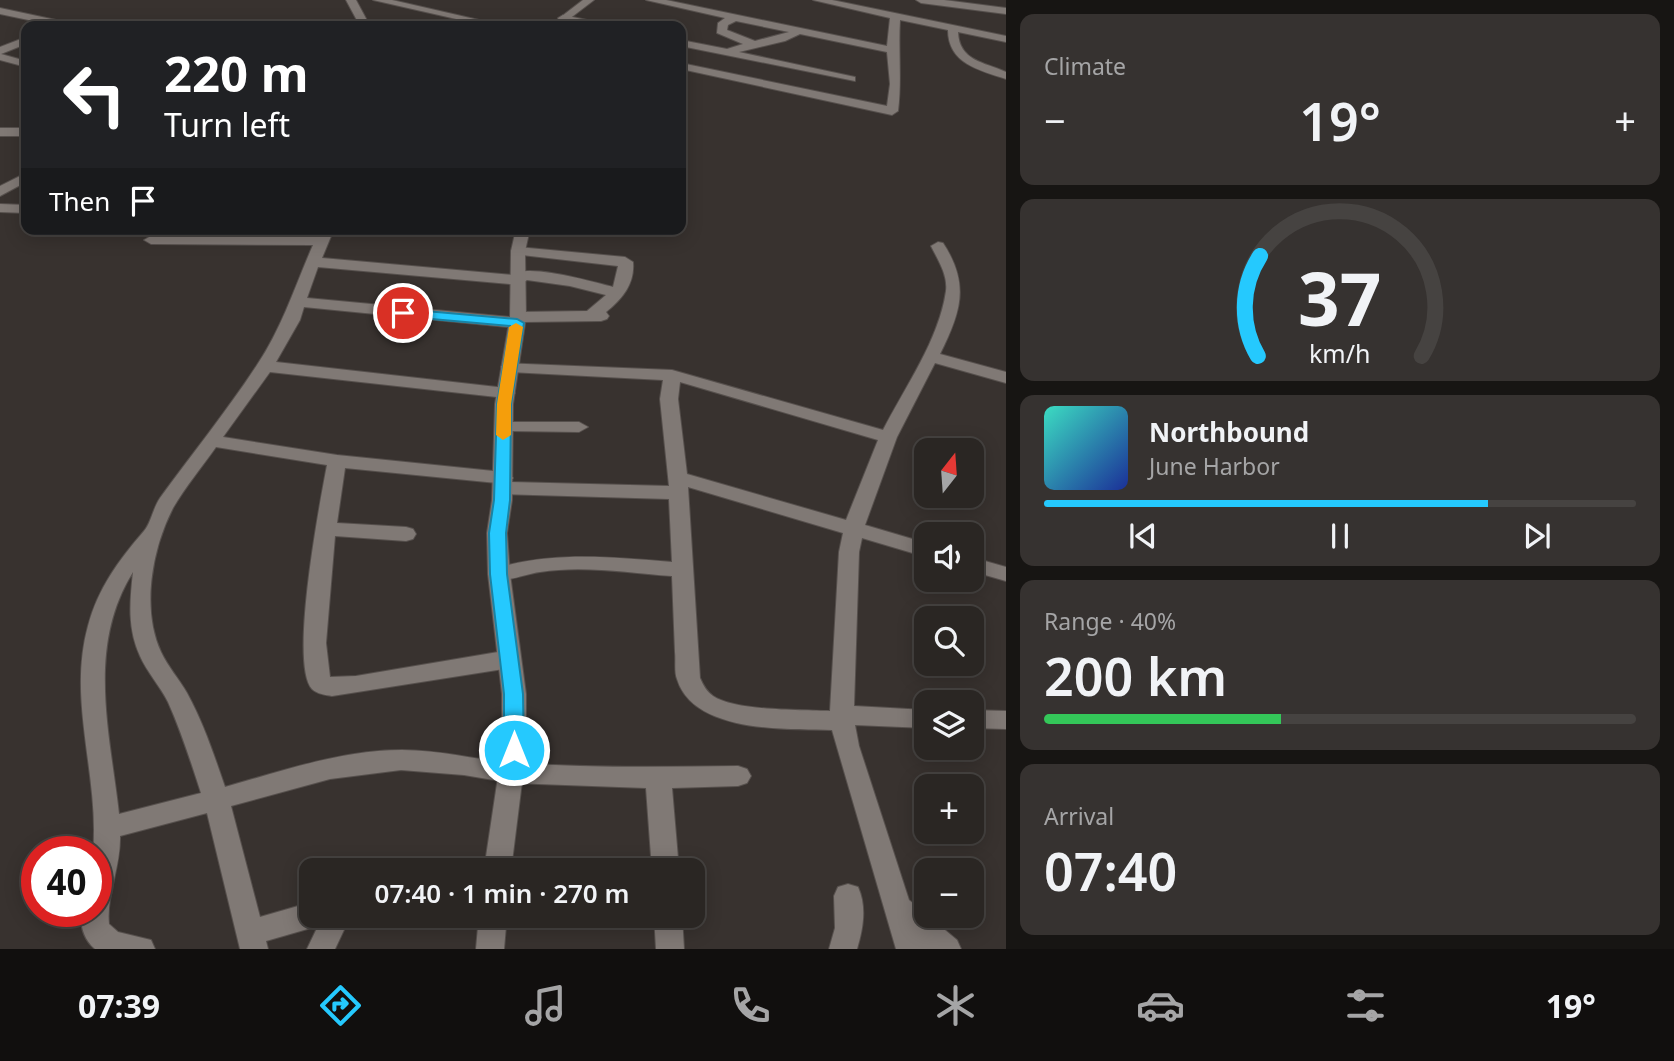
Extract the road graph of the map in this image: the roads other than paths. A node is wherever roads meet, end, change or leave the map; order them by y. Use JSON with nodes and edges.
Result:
{"nodes":[{"id":1,"x":351,"y":0,"type":"edge"},
{"id":2,"x":378,"y":0,"type":"edge"},
{"id":3,"x":589,"y":0,"type":"edge"},
{"id":4,"x":651,"y":0,"type":"edge"},
{"id":5,"x":818,"y":0,"type":"edge"},
{"id":6,"x":921,"y":0,"type":"edge"},
{"id":7,"x":990,"y":0,"type":"edge"},
{"id":8,"x":1006,"y":2,"type":"edge"},
{"id":9,"x":0,"y":11,"type":"edge"},
{"id":10,"x":1006,"y":12,"type":"edge"},
{"id":11,"x":895,"y":17,"type":"junction"},
{"id":12,"x":563,"y":18,"type":"junction"},
{"id":13,"x":734,"y":18,"type":"junction"},
{"id":14,"x":42,"y":21,"type":"edge"},
{"id":15,"x":362,"y":21,"type":"edge"},
{"id":16,"x":477,"y":21,"type":"edge"},
{"id":17,"x":560,"y":21,"type":"edge"},
{"id":18,"x":578,"y":21,"type":"edge"},
{"id":19,"x":953,"y":29,"type":"junction"},
{"id":20,"x":798,"y":31,"type":"junction"},
{"id":21,"x":1006,"y":39,"type":"edge"},
{"id":22,"x":21,"y":42,"type":"edge"},
{"id":23,"x":751,"y":43,"type":"junction"},
{"id":24,"x":686,"y":44,"type":"edge"},
{"id":25,"x":893,"y":50,"type":"junction"},
{"id":26,"x":0,"y":51,"type":"edge"},
{"id":27,"x":728,"y":53,"type":"junction"},
{"id":28,"x":0,"y":57,"type":"edge"},
{"id":29,"x":21,"y":63,"type":"edge"},
{"id":30,"x":686,"y":67,"type":"edge"},
{"id":31,"x":1006,"y":76,"type":"edge"},
{"id":32,"x":851,"y":79,"type":"dead end"},
{"id":33,"x":0,"y":132,"type":"edge"},
{"id":34,"x":21,"y":132,"type":"edge"},
{"id":35,"x":21,"y":180,"type":"edge"},
{"id":36,"x":0,"y":192,"type":"edge"},
{"id":37,"x":0,"y":208,"type":"edge"},
{"id":38,"x":21,"y":209,"type":"edge"},
{"id":39,"x":325,"y":235,"type":"edge"},
{"id":40,"x":522,"y":235,"type":"edge"},
{"id":41,"x":152,"y":240,"type":"dead end"},
{"id":42,"x":938,"y":246,"type":"dead end"},
{"id":43,"x":518,"y":251,"type":"junction"},
{"id":44,"x":313,"y":262,"type":"junction"},
{"id":45,"x":520,"y":277,"type":"junction"},
{"id":46,"x":616,"y":293,"type":"junction"},
{"id":47,"x":298,"y":302,"type":"junction"},
{"id":48,"x":591,"y":316,"type":"junction"},
{"id":49,"x":610,"y":316,"type":"dead end"},
{"id":50,"x":518,"y":320,"type":"junction"},
{"id":51,"x":930,"y":356,"type":"junction"},
{"id":52,"x":265,"y":366,"type":"junction"},
{"id":53,"x":510,"y":367,"type":"junction"},
{"id":54,"x":672,"y":375,"type":"junction"},
{"id":55,"x":1006,"y":377,"type":"edge"},
{"id":56,"x":506,"y":393,"type":"junction"},
{"id":57,"x":503,"y":427,"type":"junction"},
{"id":58,"x":579,"y":427,"type":"dead end"},
{"id":59,"x":888,"y":437,"type":"junction"},
{"id":60,"x":212,"y":440,"type":"junction"},
{"id":61,"x":337,"y":461,"type":"junction"},
{"id":62,"x":503,"y":483,"type":"junction"},
{"id":63,"x":679,"y":485,"type":"junction"},
{"id":64,"x":326,"y":529,"type":"junction"},
{"id":65,"x":853,"y":529,"type":"junction"},
{"id":66,"x":150,"y":534,"type":"junction"},
{"id":67,"x":407,"y":534,"type":"dead end"},
{"id":68,"x":914,"y":547,"type":"edge"},
{"id":69,"x":984,"y":568,"type":"edge"},
{"id":70,"x":682,"y":570,"type":"junction"},
{"id":71,"x":499,"y":574,"type":"junction"},
{"id":72,"x":1006,"y":574,"type":"edge"},
{"id":73,"x":510,"y":659,"type":"junction"},
{"id":74,"x":842,"y":717,"type":"junction"},
{"id":75,"x":914,"y":719,"type":"edge"},
{"id":76,"x":984,"y":719,"type":"edge"},
{"id":77,"x":1006,"y":720,"type":"edge"},
{"id":78,"x":511,"y":773,"type":"junction"},
{"id":79,"x":737,"y":776,"type":"dead end"},
{"id":80,"x":658,"y":778,"type":"junction"},
{"id":81,"x":216,"y":799,"type":"junction"},
{"id":82,"x":106,"y":829,"type":"junction"},
{"id":83,"x":106,"y":836,"type":"edge"},
{"id":84,"x":499,"y":858,"type":"edge"},
{"id":85,"x":665,"y":858,"type":"edge"},
{"id":86,"x":848,"y":896,"type":"dead end"},
{"id":87,"x":898,"y":907,"type":"junction"},
{"id":88,"x":299,"y":921,"type":"edge"},
{"id":89,"x":97,"y":927,"type":"edge"},
{"id":90,"x":331,"y":928,"type":"edge"},
{"id":91,"x":492,"y":928,"type":"edge"},
{"id":92,"x":669,"y":928,"type":"edge"},
{"id":93,"x":253,"y":941,"type":"edge"},
{"id":94,"x":948,"y":948,"type":"edge"},
{"id":95,"x":141,"y":949,"type":"edge"},
{"id":96,"x":321,"y":949,"type":"edge"},
{"id":97,"x":490,"y":949,"type":"edge"},
{"id":98,"x":670,"y":949,"type":"edge"},
{"id":99,"x":843,"y":949,"type":"edge"},
{"id":100,"x":910,"y":949,"type":"edge"}],
"edges":[{"from":1,"to":15,"type":"street"},
{"from":2,"to":16,"type":"street"},
{"from":3,"to":12,"type":"street"},
{"from":4,"to":13,"type":"street"},
{"from":5,"to":11,"type":"street"},
{"from":6,"to":10,"type":"street"},
{"from":7,"to":8,"type":"street"},
{"from":9,"to":14,"type":"street"},
{"from":11,"to":19,"type":"street"},
{"from":11,"to":25,"type":"street"},
{"from":12,"to":17,"type":"street"},
{"from":12,"to":18,"type":"street"},
{"from":13,"to":20,"type":"street"},
{"from":13,"to":23,"type":"street"},
{"from":19,"to":21,"type":"street"},
{"from":19,"to":31,"type":"street"},
{"from":20,"to":23,"type":"street"},
{"from":20,"to":25,"type":"street"},
{"from":22,"to":26,"type":"street"},
{"from":23,"to":27,"type":"street"},
{"from":24,"to":27,"type":"street"},
{"from":25,"to":30,"type":"street"},
{"from":27,"to":32,"type":"street"},
{"from":28,"to":29,"type":"street"},
{"from":33,"to":34,"type":"street"},
{"from":35,"to":36,"type":"street"},
{"from":37,"to":38,"type":"street"},
{"from":39,"to":41,"type":"street"},
{"from":39,"to":44,"type":"street"},
{"from":40,"to":43,"type":"street"},
{"from":42,"to":51,"type":"street"},
{"from":43,"to":45,"type":"street"},
{"from":43,"to":46,"type":"street"},
{"from":44,"to":45,"type":"street"},
{"from":44,"to":47,"type":"street"},
{"from":45,"to":46,"type":"street"},
{"from":45,"to":50,"type":"street"},
{"from":46,"to":48,"type":"street"},
{"from":47,"to":50,"type":"street"},
{"from":47,"to":52,"type":"street"},
{"from":48,"to":49,"type":"street"},
{"from":48,"to":50,"type":"street"},
{"from":50,"to":53,"type":"street"},
{"from":51,"to":55,"type":"street"},
{"from":51,"to":59,"type":"street"},
{"from":52,"to":56,"type":"street"},
{"from":52,"to":60,"type":"street"},
{"from":53,"to":54,"type":"street"},
{"from":53,"to":56,"type":"street"},
{"from":54,"to":59,"type":"street"},
{"from":54,"to":63,"type":"street"},
{"from":56,"to":57,"type":"street"},
{"from":57,"to":58,"type":"street"},
{"from":57,"to":62,"type":"street"},
{"from":59,"to":65,"type":"street"},
{"from":60,"to":61,"type":"street"},
{"from":60,"to":66,"type":"street"},
{"from":61,"to":62,"type":"street"},
{"from":61,"to":64,"type":"street"},
{"from":62,"to":63,"type":"street"},
{"from":62,"to":71,"type":"street"},
{"from":63,"to":65,"type":"street"},
{"from":63,"to":70,"type":"street"},
{"from":64,"to":67,"type":"street"},
{"from":64,"to":73,"type":"street"},
{"from":65,"to":68,"type":"street"},
{"from":65,"to":74,"type":"street"},
{"from":66,"to":81,"type":"street"},
{"from":66,"to":82,"type":"street"},
{"from":69,"to":72,"type":"street"},
{"from":70,"to":71,"type":"street"},
{"from":70,"to":74,"type":"street"},
{"from":71,"to":73,"type":"street"},
{"from":73,"to":78,"type":"street"},
{"from":74,"to":75,"type":"street"},
{"from":74,"to":87,"type":"street"},
{"from":76,"to":77,"type":"street"},
{"from":78,"to":80,"type":"street"},
{"from":78,"to":81,"type":"street"},
{"from":78,"to":84,"type":"street"},
{"from":79,"to":80,"type":"street"},
{"from":80,"to":85,"type":"street"},
{"from":81,"to":82,"type":"street"},
{"from":81,"to":93,"type":"street"},
{"from":82,"to":83,"type":"street"},
{"from":86,"to":99,"type":"street"},
{"from":87,"to":94,"type":"street"},
{"from":87,"to":100,"type":"street"},
{"from":88,"to":93,"type":"street"},
{"from":89,"to":95,"type":"street"},
{"from":90,"to":96,"type":"street"},
{"from":91,"to":97,"type":"street"},
{"from":92,"to":98,"type":"street"}]}
